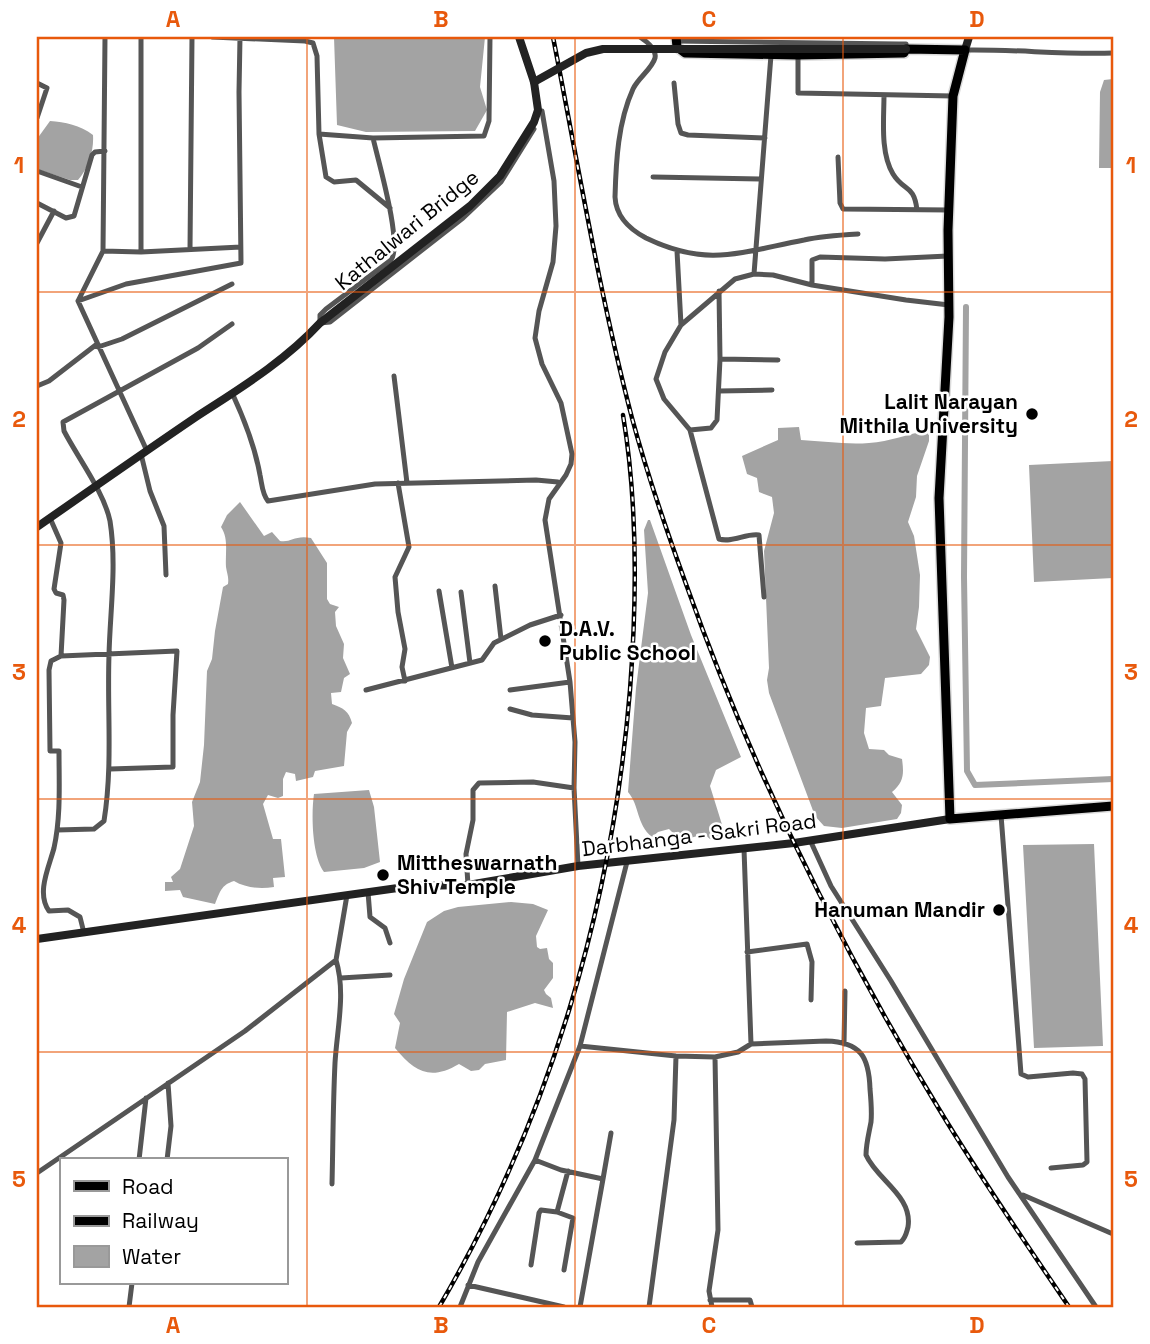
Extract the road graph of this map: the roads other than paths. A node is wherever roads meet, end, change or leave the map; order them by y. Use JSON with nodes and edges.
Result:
{"nodes":[{"id":1,"x":105,"y":37,"type":"edge"},
{"id":2,"x":141,"y":37,"type":"edge"},
{"id":3,"x":192,"y":37,"type":"edge"},
{"id":4,"x":212,"y":37,"type":"edge"},
{"id":5,"x":240,"y":37,"type":"edge"},
{"id":6,"x":490,"y":37,"type":"edge"},
{"id":7,"x":519,"y":37,"type":"edge"},
{"id":8,"x":640,"y":37,"type":"edge"},
{"id":9,"x":906,"y":37,"type":"edge"},
{"id":10,"x":969,"y":37,"type":"edge"},
{"id":11,"x":279,"y":38,"type":"edge"},
{"id":12,"x":676,"y":39,"type":"edge"},
{"id":13,"x":788,"y":40,"type":"edge"},
{"id":14,"x":825,"y":40,"type":"edge"},
{"id":15,"x":906,"y":47,"type":"junction"},
{"id":16,"x":965,"y":50,"type":"junction"},
{"id":17,"x":1113,"y":53,"type":"edge"},
{"id":18,"x":771,"y":55,"type":"junction"},
{"id":19,"x":798,"y":55,"type":"junction"},
{"id":20,"x":534,"y":82,"type":"junction"},
{"id":21,"x":37,"y":83,"type":"edge"},
{"id":22,"x":674,"y":83,"type":"dead end"},
{"id":23,"x":884,"y":95,"type":"junction"},
{"id":24,"x":953,"y":96,"type":"junction"},
{"id":25,"x":37,"y":118,"type":"edge"},
{"id":26,"x":319,"y":134,"type":"junction"},
{"id":27,"x":373,"y":138,"type":"junction"},
{"id":28,"x":765,"y":138,"type":"junction"},
{"id":29,"x":105,"y":151,"type":"junction"},
{"id":30,"x":838,"y":157,"type":"dead end"},
{"id":31,"x":37,"y":171,"type":"edge"},
{"id":32,"x":653,"y":177,"type":"dead end"},
{"id":33,"x":760,"y":179,"type":"junction"},
{"id":34,"x":82,"y":187,"type":"junction"},
{"id":35,"x":37,"y":202,"type":"edge"},
{"id":36,"x":390,"y":208,"type":"junction"},
{"id":37,"x":916,"y":210,"type":"junction"},
{"id":38,"x":949,"y":210,"type":"junction"},
{"id":39,"x":54,"y":211,"type":"junction"},
{"id":40,"x":858,"y":234,"type":"dead end"},
{"id":41,"x":37,"y":243,"type":"edge"},
{"id":42,"x":241,"y":247,"type":"junction"},
{"id":43,"x":190,"y":249,"type":"junction"},
{"id":44,"x":103,"y":251,"type":"junction"},
{"id":45,"x":677,"y":251,"type":"junction"},
{"id":46,"x":141,"y":252,"type":"junction"},
{"id":47,"x":756,"y":252,"type":"junction"},
{"id":48,"x":948,"y":257,"type":"junction"},
{"id":49,"x":754,"y":274,"type":"junction"},
{"id":50,"x":232,"y":284,"type":"dead end"},
{"id":51,"x":812,"y":285,"type":"junction"},
{"id":52,"x":719,"y":291,"type":"junction"},
{"id":53,"x":78,"y":301,"type":"junction"},
{"id":54,"x":948,"y":305,"type":"junction"},
{"id":55,"x":320,"y":323,"type":"junction"},
{"id":56,"x":232,"y":324,"type":"dead end"},
{"id":57,"x":681,"y":324,"type":"junction"},
{"id":58,"x":98,"y":346,"type":"junction"},
{"id":59,"x":720,"y":359,"type":"junction"},
{"id":60,"x":778,"y":360,"type":"dead end"},
{"id":61,"x":394,"y":376,"type":"dead end"},
{"id":62,"x":37,"y":386,"type":"edge"},
{"id":63,"x":772,"y":390,"type":"dead end"},
{"id":64,"x":121,"y":391,"type":"junction"},
{"id":65,"x":719,"y":391,"type":"junction"},
{"id":66,"x":233,"y":395,"type":"junction"},
{"id":67,"x":690,"y":430,"type":"junction"},
{"id":68,"x":144,"y":453,"type":"junction"},
{"id":69,"x":558,"y":482,"type":"junction"},
{"id":70,"x":398,"y":483,"type":"junction"},
{"id":71,"x":407,"y":483,"type":"junction"},
{"id":72,"x":96,"y":488,"type":"junction"},
{"id":73,"x":50,"y":517,"type":"junction"},
{"id":74,"x":37,"y":527,"type":"edge"},
{"id":75,"x":166,"y":575,"type":"dead end"},
{"id":76,"x":495,"y":586,"type":"dead end"},
{"id":77,"x":439,"y":591,"type":"dead end"},
{"id":78,"x":461,"y":592,"type":"dead end"},
{"id":79,"x":764,"y":597,"type":"dead end"},
{"id":80,"x":561,"y":615,"type":"junction"},
{"id":81,"x":501,"y":639,"type":"junction"},
{"id":82,"x":108,"y":653,"type":"junction"},
{"id":83,"x":61,"y":656,"type":"junction"},
{"id":84,"x":470,"y":663,"type":"junction"},
{"id":85,"x":452,"y":668,"type":"junction"},
{"id":86,"x":405,"y":681,"type":"junction"},
{"id":87,"x":570,"y":682,"type":"junction"},
{"id":88,"x":366,"y":690,"type":"dead end"},
{"id":89,"x":510,"y":690,"type":"dead end"},
{"id":90,"x":510,"y":709,"type":"dead end"},
{"id":91,"x":573,"y":718,"type":"junction"},
{"id":92,"x":110,"y":769,"type":"junction"},
{"id":93,"x":574,"y":788,"type":"junction"},
{"id":94,"x":1113,"y":806,"type":"edge"},
{"id":95,"x":1001,"y":815,"type":"junction"},
{"id":96,"x":950,"y":819,"type":"junction"},
{"id":97,"x":57,"y":831,"type":"junction"},
{"id":98,"x":810,"y":840,"type":"junction"},
{"id":99,"x":744,"y":849,"type":"junction"},
{"id":100,"x":626,"y":862,"type":"junction"},
{"id":101,"x":578,"y":866,"type":"junction"},
{"id":102,"x":468,"y":885,"type":"junction"},
{"id":103,"x":368,"y":892,"type":"junction"},
{"id":104,"x":347,"y":895,"type":"junction"},
{"id":105,"x":84,"y":933,"type":"junction"},
{"id":106,"x":37,"y":939,"type":"edge"},
{"id":107,"x":390,"y":943,"type":"dead end"},
{"id":108,"x":747,"y":952,"type":"junction"},
{"id":109,"x":336,"y":960,"type":"junction"},
{"id":110,"x":390,"y":975,"type":"dead end"},
{"id":111,"x":341,"y":978,"type":"junction"},
{"id":112,"x":845,"y":991,"type":"dead end"},
{"id":113,"x":811,"y":1000,"type":"dead end"},
{"id":114,"x":751,"y":1044,"type":"junction"},
{"id":115,"x":844,"y":1044,"type":"junction"},
{"id":116,"x":580,"y":1046,"type":"junction"},
{"id":117,"x":677,"y":1056,"type":"junction"},
{"id":118,"x":715,"y":1057,"type":"junction"},
{"id":119,"x":167,"y":1083,"type":"junction"},
{"id":120,"x":146,"y":1098,"type":"junction"},
{"id":121,"x":611,"y":1133,"type":"dead end"},
{"id":122,"x":139,"y":1158,"type":"edge"},
{"id":123,"x":167,"y":1158,"type":"edge"},
{"id":124,"x":536,"y":1160,"type":"junction"},
{"id":125,"x":1051,"y":1168,"type":"dead end"},
{"id":126,"x":568,"y":1171,"type":"junction"},
{"id":127,"x":37,"y":1173,"type":"edge"},
{"id":128,"x":603,"y":1179,"type":"junction"},
{"id":129,"x":332,"y":1184,"type":"dead end"},
{"id":130,"x":1021,"y":1194,"type":"junction"},
{"id":131,"x":557,"y":1212,"type":"junction"},
{"id":132,"x":1113,"y":1234,"type":"edge"},
{"id":133,"x":857,"y":1243,"type":"dead end"},
{"id":134,"x":531,"y":1265,"type":"dead end"},
{"id":135,"x":564,"y":1270,"type":"dead end"},
{"id":136,"x":132,"y":1284,"type":"edge"},
{"id":137,"x":468,"y":1285,"type":"junction"},
{"id":138,"x":711,"y":1304,"type":"edge"},
{"id":139,"x":129,"y":1307,"type":"edge"},
{"id":140,"x":460,"y":1307,"type":"edge"},
{"id":141,"x":564,"y":1307,"type":"edge"},
{"id":142,"x":580,"y":1307,"type":"edge"},
{"id":143,"x":649,"y":1307,"type":"edge"},
{"id":144,"x":752,"y":1307,"type":"edge"},
{"id":145,"x":1096,"y":1307,"type":"edge"}],
"edges":[{"from":1,"to":29,"type":"street"},
{"from":2,"to":46,"type":"street"},
{"from":3,"to":43,"type":"street"},
{"from":4,"to":5,"type":"street"},
{"from":5,"to":11,"type":"street"},
{"from":5,"to":42,"type":"street"},
{"from":6,"to":27,"type":"street"},
{"from":7,"to":20,"type":"main road","name":"Kathalwari Bridge"},
{"from":8,"to":45,"type":"street"},
{"from":9,"to":15,"type":"street"},
{"from":10,"to":16,"type":"main road"},
{"from":11,"to":26,"type":"street"},
{"from":12,"to":13,"type":"street"},
{"from":12,"to":18,"type":"main road"},
{"from":13,"to":14,"type":"street"},
{"from":14,"to":15,"type":"street"},
{"from":15,"to":16,"type":"main road"},
{"from":15,"to":19,"type":"main road"},
{"from":15,"to":20,"type":"main road","bridge":true},
{"from":16,"to":17,"type":"street"},
{"from":16,"to":24,"type":"main road"},
{"from":18,"to":19,"type":"main road"},
{"from":18,"to":28,"type":"street"},
{"from":19,"to":23,"type":"street"},
{"from":20,"to":55,"type":"main road","name":"Kathalwari Bridge"},
{"from":21,"to":25,"type":"street"},
{"from":22,"to":28,"type":"street"},
{"from":23,"to":24,"type":"street"},
{"from":23,"to":37,"type":"street"},
{"from":24,"to":38,"type":"main road"},
{"from":26,"to":27,"type":"street"},
{"from":26,"to":36,"type":"street"},
{"from":27,"to":36,"type":"street"},
{"from":28,"to":33,"type":"street"},
{"from":29,"to":34,"type":"street"},
{"from":29,"to":44,"type":"street"},
{"from":30,"to":37,"type":"street"},
{"from":31,"to":34,"type":"street"},
{"from":32,"to":33,"type":"street"},
{"from":33,"to":47,"type":"street"},
{"from":34,"to":39,"type":"street"},
{"from":35,"to":39,"type":"street"},
{"from":36,"to":55,"type":"street"},
{"from":37,"to":38,"type":"street"},
{"from":38,"to":48,"type":"main road"},
{"from":39,"to":41,"type":"street"},
{"from":40,"to":47,"type":"street"},
{"from":42,"to":43,"type":"street"},
{"from":42,"to":53,"type":"street"},
{"from":43,"to":46,"type":"street"},
{"from":44,"to":46,"type":"street"},
{"from":44,"to":53,"type":"street"},
{"from":45,"to":47,"type":"street"},
{"from":45,"to":57,"type":"street"},
{"from":47,"to":49,"type":"street"},
{"from":48,"to":51,"type":"street"},
{"from":48,"to":54,"type":"main road"},
{"from":49,"to":51,"type":"street"},
{"from":49,"to":52,"type":"street"},
{"from":50,"to":58,"type":"street"},
{"from":51,"to":54,"type":"street"},
{"from":52,"to":57,"type":"street"},
{"from":52,"to":59,"type":"street"},
{"from":53,"to":58,"type":"street"},
{"from":54,"to":96,"type":"main road"},
{"from":55,"to":66,"type":"main road","name":"Kathalwari Bridge"},
{"from":55,"to":69,"type":"street"},
{"from":56,"to":64,"type":"street"},
{"from":57,"to":67,"type":"street"},
{"from":58,"to":62,"type":"street"},
{"from":58,"to":64,"type":"street"},
{"from":59,"to":60,"type":"street"},
{"from":59,"to":65,"type":"street"},
{"from":61,"to":71,"type":"street"},
{"from":63,"to":65,"type":"street"},
{"from":64,"to":68,"type":"street"},
{"from":64,"to":72,"type":"street"},
{"from":65,"to":67,"type":"street"},
{"from":66,"to":68,"type":"main road","name":"Kathalwari Bridge"},
{"from":66,"to":70,"type":"street"},
{"from":67,"to":79,"type":"street"},
{"from":68,"to":72,"type":"main road","name":"Kathalwari Bridge"},
{"from":68,"to":75,"type":"street"},
{"from":69,"to":71,"type":"street"},
{"from":69,"to":80,"type":"street"},
{"from":70,"to":71,"type":"street"},
{"from":70,"to":86,"type":"street"},
{"from":72,"to":73,"type":"main road","name":"Kathalwari Bridge"},
{"from":72,"to":82,"type":"street"},
{"from":73,"to":74,"type":"main road","name":"Kathalwari Bridge"},
{"from":73,"to":83,"type":"street"},
{"from":76,"to":81,"type":"street"},
{"from":77,"to":85,"type":"street"},
{"from":78,"to":84,"type":"street"},
{"from":80,"to":81,"type":"street"},
{"from":80,"to":87,"type":"street"},
{"from":81,"to":84,"type":"street"},
{"from":82,"to":83,"type":"street"},
{"from":82,"to":92,"type":"street"},
{"from":82,"to":92,"type":"street"},
{"from":83,"to":97,"type":"street"},
{"from":84,"to":85,"type":"street"},
{"from":85,"to":86,"type":"street"},
{"from":86,"to":88,"type":"street"},
{"from":87,"to":89,"type":"street"},
{"from":87,"to":91,"type":"street"},
{"from":90,"to":91,"type":"street"},
{"from":91,"to":93,"type":"street"},
{"from":92,"to":97,"type":"street"},
{"from":93,"to":101,"type":"street"},
{"from":93,"to":102,"type":"street"},
{"from":94,"to":95,"type":"main road"},
{"from":95,"to":96,"type":"main road"},
{"from":95,"to":125,"type":"street"},
{"from":96,"to":98,"type":"main road","name":"Darbhanga - Sakri Road"},
{"from":97,"to":105,"type":"street"},
{"from":98,"to":99,"type":"main road","name":"Darbhanga - Sakri Road"},
{"from":98,"to":130,"type":"street"},
{"from":99,"to":100,"type":"main road","name":"Darbhanga - Sakri Road"},
{"from":99,"to":108,"type":"street"},
{"from":100,"to":101,"type":"main road","name":"Darbhanga - Sakri Road"},
{"from":100,"to":116,"type":"street"},
{"from":101,"to":102,"type":"main road","name":"Darbhanga - Sakri Road"},
{"from":102,"to":103,"type":"main road","name":"Darbhanga - Sakri Road"},
{"from":103,"to":104,"type":"main road","name":"Darbhanga - Sakri Road"},
{"from":103,"to":107,"type":"street"},
{"from":104,"to":105,"type":"main road","name":"Darbhanga - Sakri Road"},
{"from":104,"to":109,"type":"street"},
{"from":105,"to":106,"type":"main road","name":"Darbhanga - Sakri Road"},
{"from":108,"to":113,"type":"street"},
{"from":108,"to":114,"type":"street"},
{"from":109,"to":111,"type":"street"},
{"from":109,"to":119,"type":"street"},
{"from":110,"to":111,"type":"street"},
{"from":111,"to":129,"type":"street"},
{"from":112,"to":115,"type":"street"},
{"from":114,"to":115,"type":"street"},
{"from":114,"to":118,"type":"street"},
{"from":115,"to":133,"type":"street"},
{"from":116,"to":117,"type":"street"},
{"from":116,"to":124,"type":"street"},
{"from":117,"to":118,"type":"street"},
{"from":117,"to":143,"type":"street"},
{"from":118,"to":138,"type":"street"},
{"from":119,"to":120,"type":"street"},
{"from":119,"to":123,"type":"street"},
{"from":120,"to":122,"type":"street"},
{"from":120,"to":127,"type":"street"},
{"from":121,"to":128,"type":"street"},
{"from":124,"to":126,"type":"street"},
{"from":124,"to":137,"type":"street"},
{"from":126,"to":128,"type":"street"},
{"from":126,"to":131,"type":"street"},
{"from":128,"to":142,"type":"street"},
{"from":130,"to":132,"type":"street"},
{"from":130,"to":145,"type":"street"},
{"from":131,"to":134,"type":"street"},
{"from":131,"to":135,"type":"street"},
{"from":136,"to":139,"type":"street"},
{"from":137,"to":140,"type":"street"},
{"from":137,"to":141,"type":"street"},
{"from":138,"to":144,"type":"street"}]}
